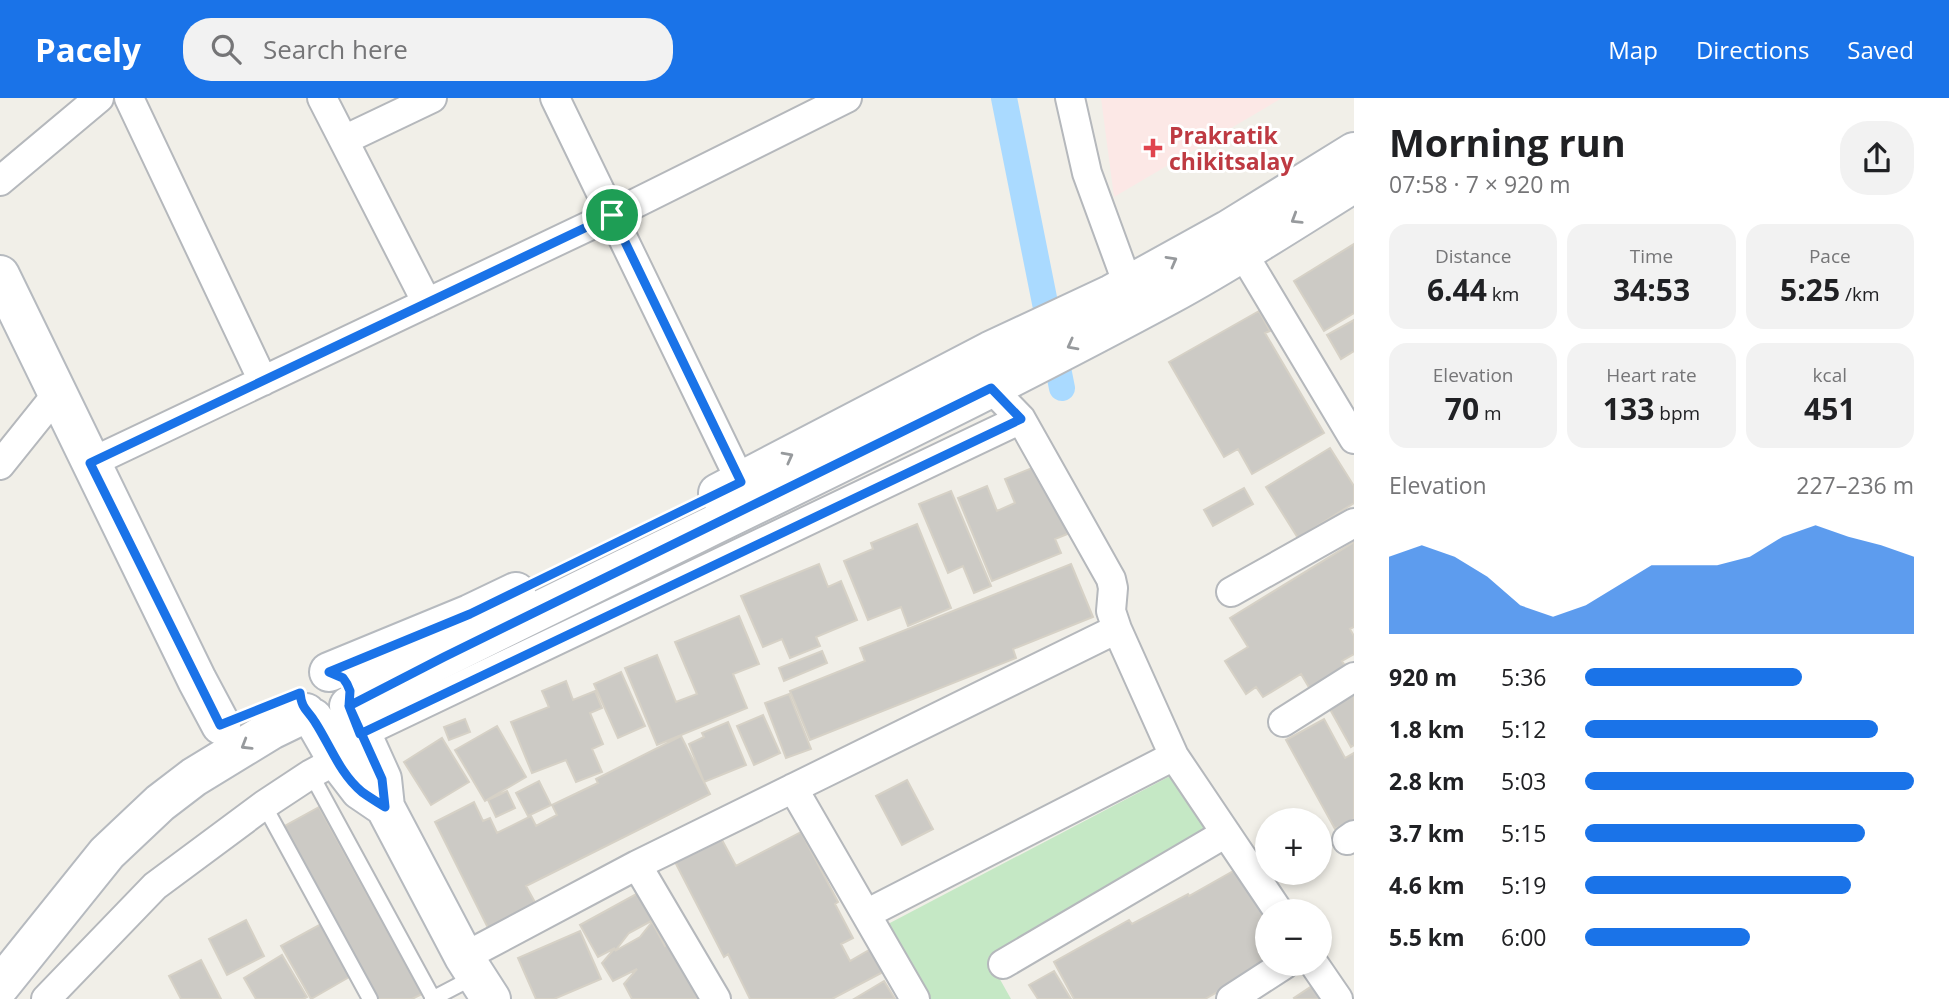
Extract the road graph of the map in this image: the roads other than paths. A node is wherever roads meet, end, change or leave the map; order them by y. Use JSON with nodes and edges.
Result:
{"nodes":[{"id":1,"x":99,"y":98,"type":"edge"},
{"id":2,"x":129,"y":98,"type":"edge"},
{"id":3,"x":322,"y":98,"type":"edge"},
{"id":4,"x":432,"y":98,"type":"edge"},
{"id":5,"x":555,"y":98,"type":"edge"},
{"id":6,"x":847,"y":98,"type":"edge"},
{"id":7,"x":1070,"y":98,"type":"edge"},
{"id":8,"x":344,"y":140,"type":"junction"},
{"id":9,"x":1354,"y":152,"type":"edge"},
{"id":10,"x":0,"y":181,"type":"edge"},
{"id":11,"x":1354,"y":183,"type":"edge"},
{"id":12,"x":612,"y":215,"type":"junction"},
{"id":13,"x":1242,"y":252,"type":"junction"},
{"id":14,"x":0,"y":275,"type":"edge"},
{"id":15,"x":1124,"y":297,"type":"junction"},
{"id":16,"x":427,"y":303,"type":"junction"},
{"id":17,"x":996,"y":373,"type":"junction"},
{"id":18,"x":263,"y":381,"type":"junction"},
{"id":19,"x":57,"y":394,"type":"junction"},
{"id":20,"x":1021,"y":419,"type":"junction"},
{"id":21,"x":1354,"y":439,"type":"edge"},
{"id":22,"x":90,"y":463,"type":"junction"},
{"id":23,"x":0,"y":465,"type":"edge"},
{"id":24,"x":741,"y":482,"type":"junction"},
{"id":25,"x":1354,"y":523,"type":"edge"},
{"id":26,"x":1231,"y":593,"type":"dead end"},
{"id":27,"x":601,"y":599,"type":"junction"},
{"id":28,"x":1116,"y":629,"type":"junction"},
{"id":29,"x":1354,"y":677,"type":"edge"},
{"id":30,"x":312,"y":699,"type":"junction"},
{"id":31,"x":1283,"y":722,"type":"dead end"},
{"id":32,"x":220,"y":725,"type":"junction"},
{"id":33,"x":339,"y":744,"type":"junction"},
{"id":34,"x":1174,"y":756,"type":"junction"},
{"id":35,"x":793,"y":788,"type":"junction"},
{"id":36,"x":264,"y":805,"type":"junction"},
{"id":37,"x":1226,"y":833,"type":"junction"},
{"id":38,"x":637,"y":866,"type":"junction"},
{"id":39,"x":1270,"y":899,"type":"edge"},
{"id":40,"x":866,"y":914,"type":"junction"},
{"id":41,"x":0,"y":949,"type":"edge"},
{"id":42,"x":1003,"y":964,"type":"dead end"},
{"id":43,"x":1266,"y":976,"type":"edge"},
{"id":44,"x":1322,"y":976,"type":"edge"},
{"id":45,"x":477,"y":977,"type":"edge"},
{"id":46,"x":0,"y":986,"type":"edge"},
{"id":47,"x":46,"y":999,"type":"edge"},
{"id":48,"x":370,"y":999,"type":"edge"},
{"id":49,"x":433,"y":999,"type":"edge"},
{"id":50,"x":716,"y":999,"type":"edge"},
{"id":51,"x":915,"y":999,"type":"edge"},
{"id":52,"x":1231,"y":999,"type":"edge"},
{"id":53,"x":1338,"y":999,"type":"edge"}],
"edges":[{"from":1,"to":10,"type":"street"},
{"from":2,"to":18,"type":"street"},
{"from":3,"to":8,"type":"street"},
{"from":4,"to":8,"type":"street"},
{"from":5,"to":12,"type":"street"},
{"from":6,"to":12,"type":"street"},
{"from":7,"to":15,"type":"street"},
{"from":8,"to":16,"type":"street"},
{"from":15,"to":9,"type":"main road","one_way":true},
{"from":11,"to":13,"type":"main road","one_way":true},
{"from":12,"to":16,"type":"street"},
{"from":12,"to":24,"type":"street"},
{"from":13,"to":15,"type":"main road"},
{"from":13,"to":21,"type":"street"},
{"from":14,"to":19,"type":"main road"},
{"from":15,"to":17,"type":"main road"},
{"from":16,"to":18,"type":"street"},
{"from":17,"to":20,"type":"street"},
{"from":24,"to":17,"type":"main road","one_way":true},
{"from":17,"to":27,"type":"main road"},
{"from":18,"to":22,"type":"street"},
{"from":19,"to":22,"type":"main road"},
{"from":19,"to":23,"type":"street"},
{"from":20,"to":27,"type":"street"},
{"from":20,"to":28,"type":"street"},
{"from":22,"to":32,"type":"main road"},
{"from":24,"to":30,"type":"main road"},
{"from":25,"to":26,"type":"street"},
{"from":27,"to":33,"type":"main road"},
{"from":28,"to":34,"type":"street"},
{"from":28,"to":35,"type":"street"},
{"from":29,"to":31,"type":"street"},
{"from":30,"to":32,"type":"main road"},
{"from":30,"to":33,"type":"main road"},
{"from":30,"to":33,"type":"main road"},
{"from":30,"to":46,"type":"main road","one_way":true},
{"from":32,"to":41,"type":"main road"},
{"from":33,"to":36,"type":"street"},
{"from":33,"to":45,"type":"main road"},
{"from":33,"to":49,"type":"lane"},
{"from":34,"to":37,"type":"street"},
{"from":34,"to":40,"type":"street"},
{"from":35,"to":38,"type":"street"},
{"from":35,"to":40,"type":"street"},
{"from":36,"to":47,"type":"street"},
{"from":36,"to":48,"type":"lane"},
{"from":37,"to":39,"type":"street"},
{"from":37,"to":42,"type":"street"},
{"from":38,"to":45,"type":"street"},
{"from":38,"to":50,"type":"street"},
{"from":40,"to":51,"type":"street"},
{"from":43,"to":52,"type":"street"},
{"from":44,"to":53,"type":"street"},
{"from":45,"to":49,"type":"lane"}]}
